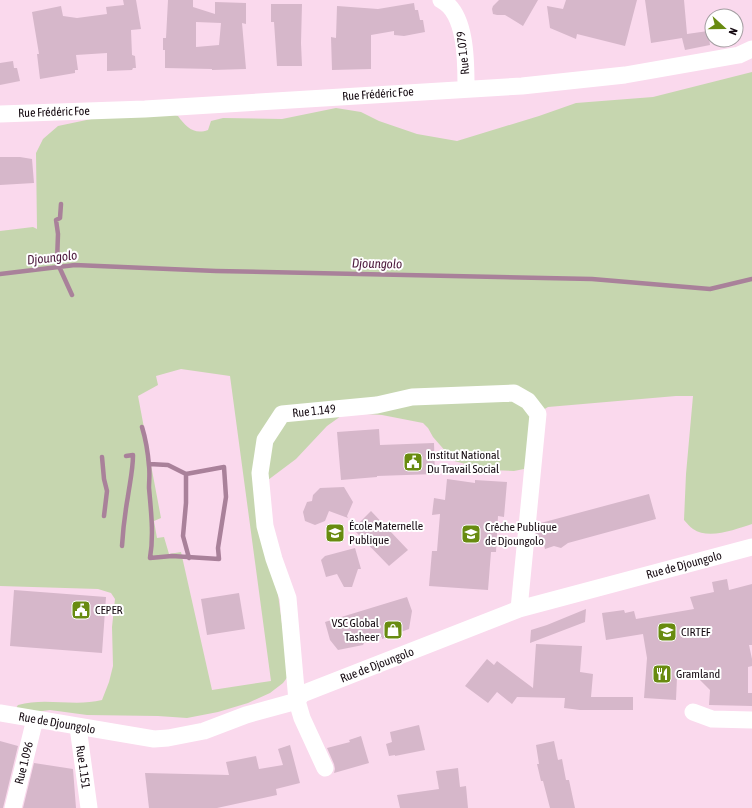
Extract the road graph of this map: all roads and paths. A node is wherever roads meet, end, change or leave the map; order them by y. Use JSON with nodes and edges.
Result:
{"nodes":[{"id":1,"x":442,"y":0,"type":"edge"},
{"id":2,"x":752,"y":49,"type":"edge"},
{"id":3,"x":466,"y":89,"type":"junction"},
{"id":4,"x":0,"y":114,"type":"edge"},
{"id":5,"x":752,"y":547,"type":"edge"},
{"id":6,"x":519,"y":609,"type":"junction"},
{"id":7,"x":297,"y":701,"type":"junction"},
{"id":8,"x":693,"y":712,"type":"dead end"},
{"id":9,"x":0,"y":713,"type":"edge"},
{"id":10,"x":35,"y":719,"type":"junction"},
{"id":11,"x":752,"y":720,"type":"edge"},
{"id":12,"x":78,"y":727,"type":"junction"},
{"id":13,"x":325,"y":768,"type":"dead end"},
{"id":14,"x":13,"y":808,"type":"edge"},
{"id":15,"x":89,"y":808,"type":"edge"}],
"edges":[{"from":1,"to":3,"type":"street","name":"Rue 1.079"},
{"from":2,"to":3,"type":"street","name":"Rue Frédéric Foe"},
{"from":3,"to":4,"type":"street","name":"Rue Frédéric Foe"},
{"from":5,"to":6,"type":"street","name":"Rue de Djoungolo"},
{"from":6,"to":7,"type":"street","name":"Rue de Djoungolo"},
{"from":6,"to":7,"type":"street","name":"Rue 1.149"},
{"from":7,"to":12,"type":"street","name":"Rue de Djoungolo"},
{"from":7,"to":13,"type":"street"},
{"from":8,"to":11,"type":"street"},
{"from":9,"to":10,"type":"street","name":"Rue de Djoungolo"},
{"from":10,"to":12,"type":"street","name":"Rue de Djoungolo"},
{"from":10,"to":14,"type":"street","name":"Rue 1.096"},
{"from":12,"to":15,"type":"street","name":"Rue 1.151"}]}
